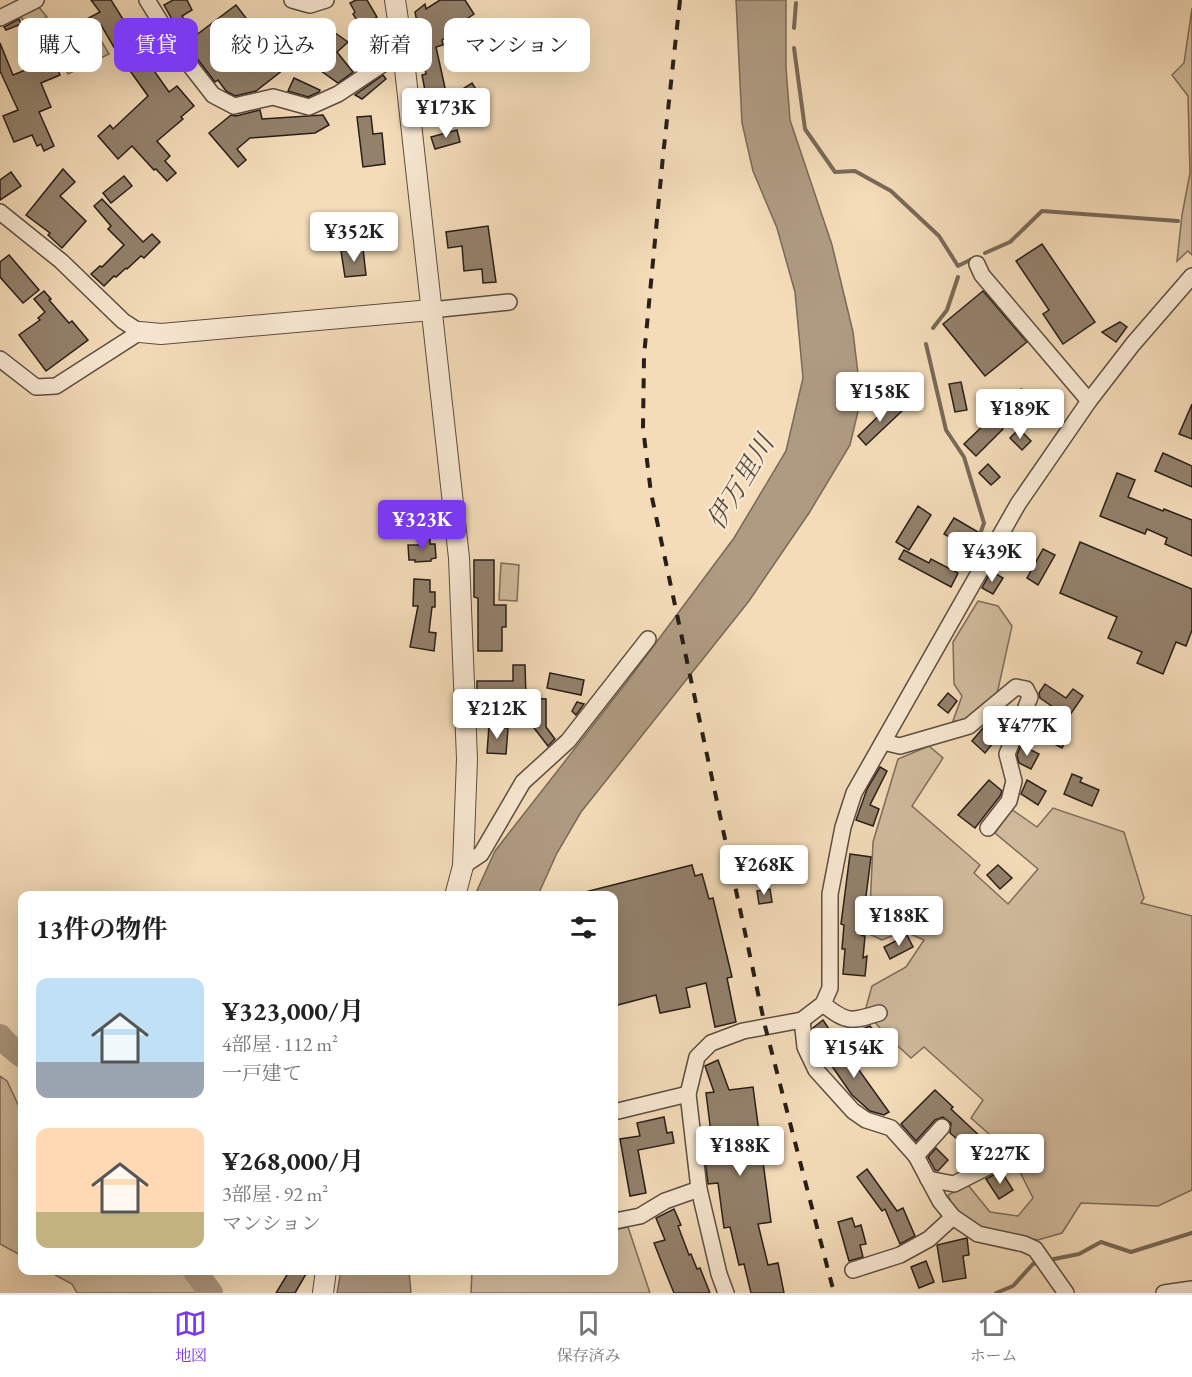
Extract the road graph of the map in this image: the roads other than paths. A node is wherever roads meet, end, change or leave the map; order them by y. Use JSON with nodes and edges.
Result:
{"nodes":[{"id":1,"x":36,"y":0,"type":"edge"},
{"id":2,"x":147,"y":0,"type":"edge"},
{"id":3,"x":292,"y":0,"type":"edge"},
{"id":4,"x":326,"y":0,"type":"edge"},
{"id":5,"x":395,"y":0,"type":"edge"},
{"id":6,"x":0,"y":18,"type":"edge"},
{"id":7,"x":398,"y":18,"type":"edge"},
{"id":8,"x":371,"y":72,"type":"edge"},
{"id":9,"x":405,"y":72,"type":"edge"},
{"id":10,"x":0,"y":212,"type":"edge"},
{"id":11,"x":977,"y":264,"type":"dead end"},
{"id":12,"x":1192,"y":276,"type":"edge"},
{"id":13,"x":509,"y":302,"type":"dead end"},
{"id":14,"x":431,"y":310,"type":"junction"},
{"id":15,"x":140,"y":332,"type":"junction"},
{"id":16,"x":0,"y":359,"type":"edge"},
{"id":17,"x":1089,"y":401,"type":"junction"},
{"id":18,"x":648,"y":639,"type":"dead end"},
{"id":19,"x":883,"y":742,"type":"junction"},
{"id":20,"x":988,"y":828,"type":"dead end"},
{"id":21,"x":463,"y":867,"type":"junction"},
{"id":22,"x":456,"y":891,"type":"edge"},
{"id":23,"x":823,"y":1004,"type":"junction"},
{"id":24,"x":879,"y":1013,"type":"dead end"},
{"id":25,"x":802,"y":1020,"type":"junction"},
{"id":26,"x":688,"y":1094,"type":"junction"},
{"id":27,"x":618,"y":1111,"type":"edge"},
{"id":28,"x":942,"y":1127,"type":"dead end"},
{"id":29,"x":1017,"y":1152,"type":"dead end"},
{"id":30,"x":916,"y":1156,"type":"junction"},
{"id":31,"x":928,"y":1179,"type":"junction"},
{"id":32,"x":699,"y":1189,"type":"junction"},
{"id":33,"x":953,"y":1217,"type":"junction"},
{"id":34,"x":618,"y":1219,"type":"edge"},
{"id":35,"x":853,"y":1270,"type":"dead end"},
{"id":36,"x":325,"y":1275,"type":"edge"},
{"id":37,"x":1192,"y":1288,"type":"edge"},
{"id":38,"x":1061,"y":1291,"type":"edge"},
{"id":39,"x":323,"y":1293,"type":"edge"},
{"id":40,"x":726,"y":1293,"type":"edge"},
{"id":41,"x":1164,"y":1293,"type":"edge"}],
"edges":[{"from":1,"to":6,"type":"street"},
{"from":2,"to":8,"type":"street"},
{"from":3,"to":4,"type":"street"},
{"from":5,"to":7,"type":"street"},
{"from":9,"to":14,"type":"street"},
{"from":10,"to":15,"type":"street"},
{"from":11,"to":17,"type":"street"},
{"from":12,"to":17,"type":"street"},
{"from":13,"to":14,"type":"street"},
{"from":14,"to":15,"type":"street"},
{"from":14,"to":21,"type":"street"},
{"from":15,"to":16,"type":"street"},
{"from":17,"to":19,"type":"street"},
{"from":18,"to":21,"type":"street"},
{"from":19,"to":20,"type":"street"},
{"from":19,"to":23,"type":"street"},
{"from":21,"to":22,"type":"street"},
{"from":23,"to":24,"type":"street"},
{"from":23,"to":25,"type":"street"},
{"from":25,"to":26,"type":"street"},
{"from":25,"to":30,"type":"street"},
{"from":26,"to":27,"type":"street"},
{"from":26,"to":32,"type":"street"},
{"from":28,"to":30,"type":"street"},
{"from":29,"to":31,"type":"street"},
{"from":30,"to":31,"type":"street"},
{"from":31,"to":33,"type":"street"},
{"from":32,"to":34,"type":"street"},
{"from":32,"to":40,"type":"street"},
{"from":33,"to":35,"type":"street"},
{"from":33,"to":38,"type":"street"},
{"from":36,"to":39,"type":"street"},
{"from":37,"to":41,"type":"street"}]}
